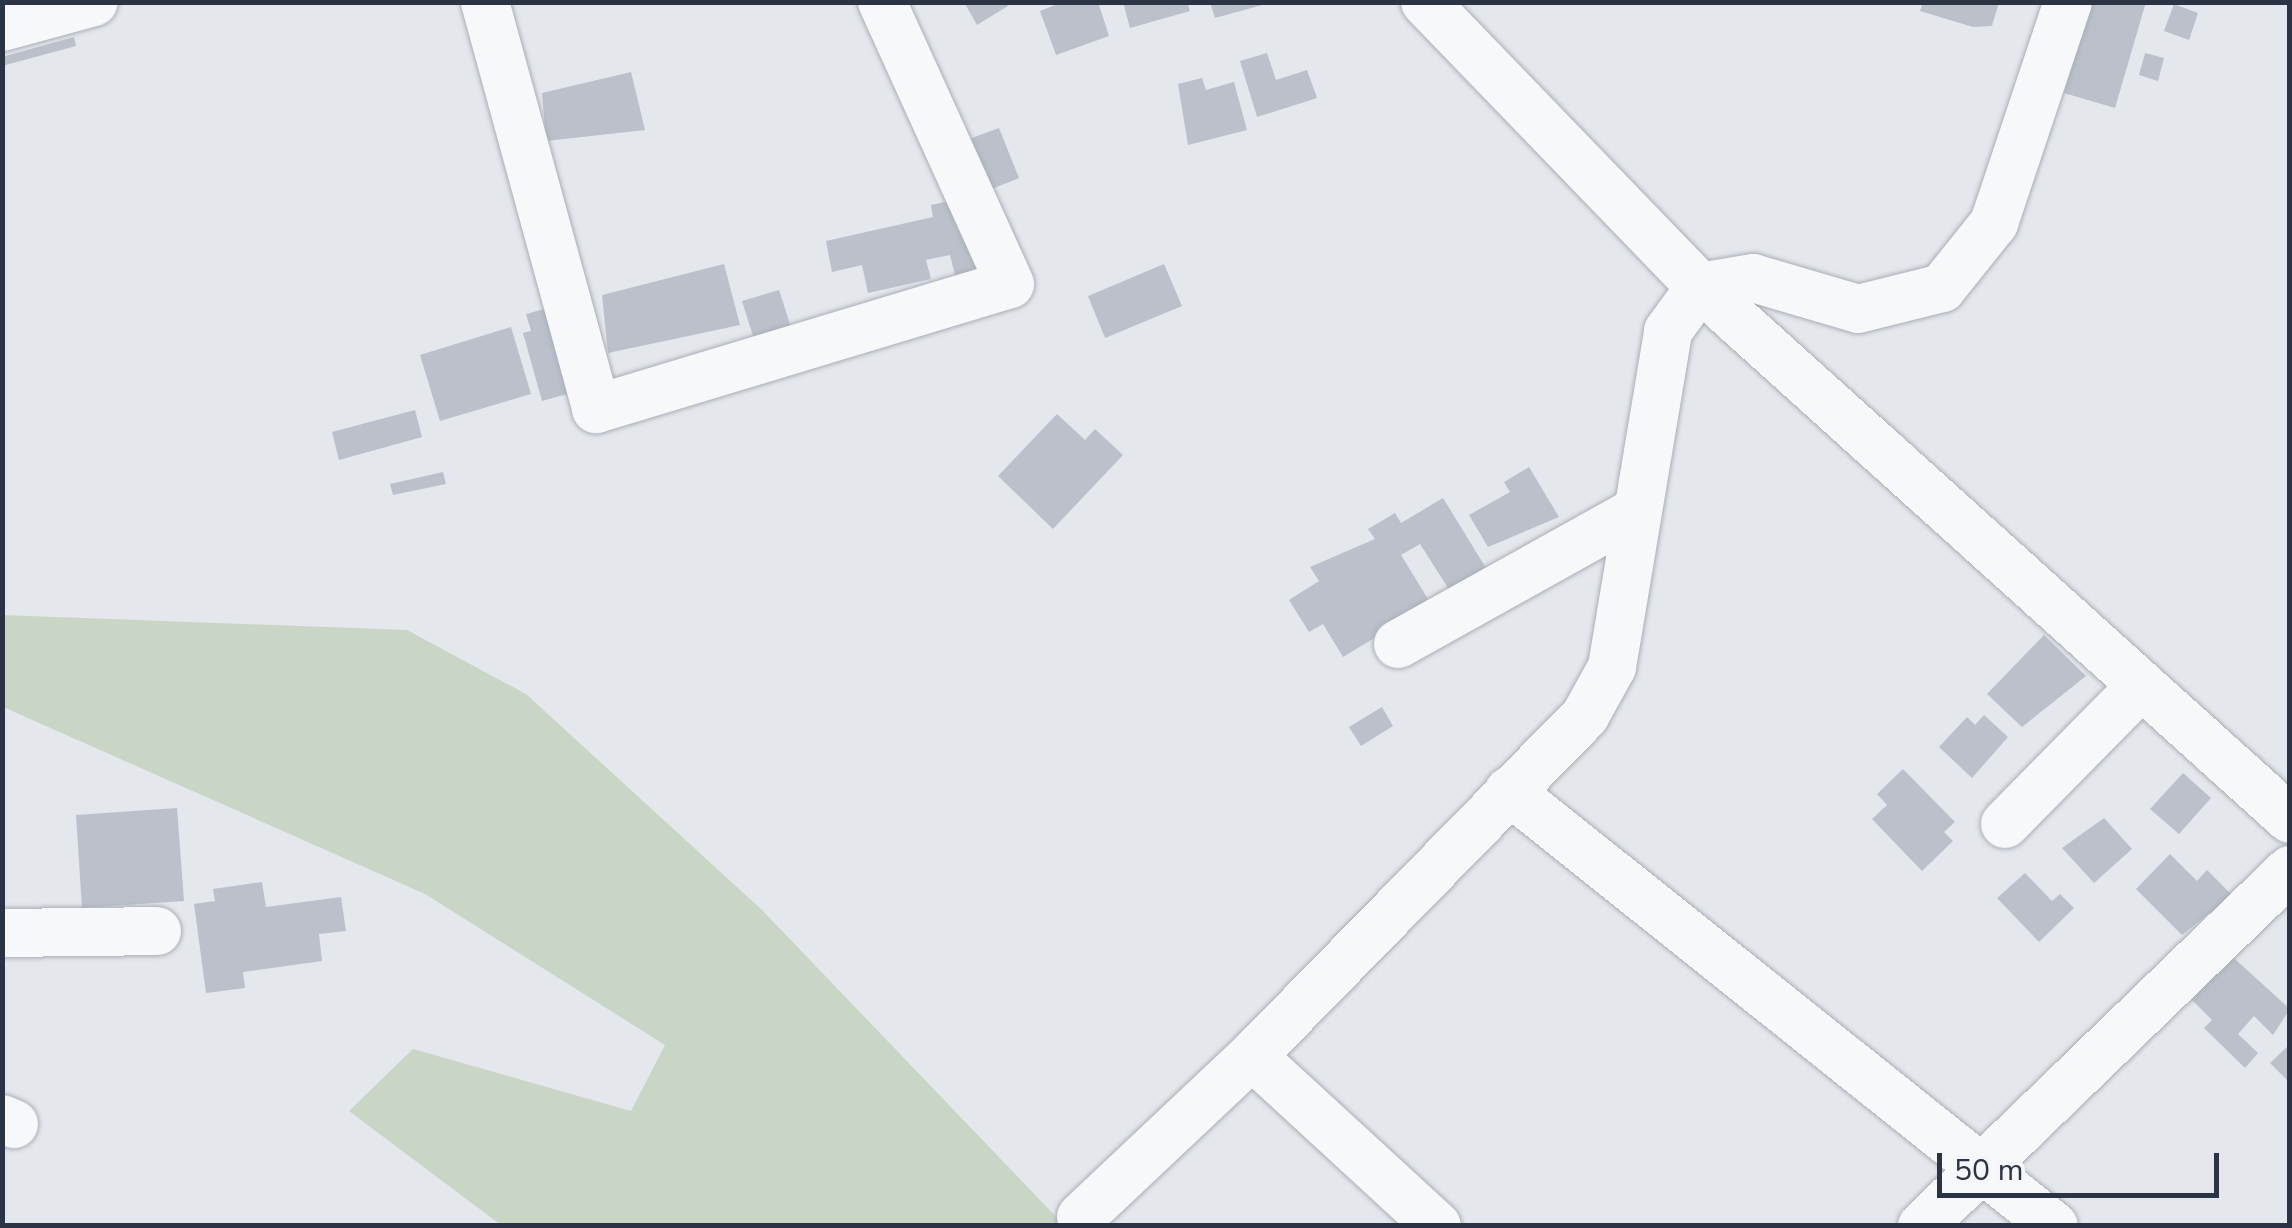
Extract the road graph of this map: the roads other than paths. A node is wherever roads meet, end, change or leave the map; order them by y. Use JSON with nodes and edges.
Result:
{"nodes":[{"id":1,"x":94,"y":2,"type":"edge"},
{"id":2,"x":485,"y":2,"type":"edge"},
{"id":3,"x":882,"y":2,"type":"edge"},
{"id":4,"x":1425,"y":2,"type":"edge"},
{"id":5,"x":2068,"y":2,"type":"edge"},
{"id":6,"x":2,"y":27,"type":"edge"},
{"id":7,"x":1700,"y":286,"type":"junction"},
{"id":8,"x":1634,"y":512,"type":"junction"},
{"id":9,"x":1398,"y":644,"type":"dead end"},
{"id":10,"x":2140,"y":687,"type":"junction"},
{"id":11,"x":1509,"y":791,"type":"junction"},
{"id":12,"x":2290,"y":818,"type":"edge"},
{"id":13,"x":2005,"y":824,"type":"dead end"},
{"id":14,"x":2290,"y":870,"type":"edge"},
{"id":15,"x":157,"y":931,"type":"dead end"},
{"id":16,"x":2,"y":933,"type":"edge"},
{"id":17,"x":1252,"y":1056,"type":"junction"},
{"id":18,"x":1988,"y":1172,"type":"junction"},
{"id":19,"x":1081,"y":1217,"type":"dead end"},
{"id":20,"x":1437,"y":1226,"type":"edge"},
{"id":21,"x":1922,"y":1226,"type":"edge"},
{"id":22,"x":2054,"y":1226,"type":"edge"}],
"edges":[{"from":1,"to":6,"type":"street"},
{"from":2,"to":3,"type":"street"},
{"from":4,"to":7,"type":"street"},
{"from":5,"to":7,"type":"street"},
{"from":7,"to":8,"type":"street"},
{"from":7,"to":10,"type":"street"},
{"from":8,"to":9,"type":"street"},
{"from":8,"to":11,"type":"street"},
{"from":10,"to":12,"type":"street"},
{"from":10,"to":13,"type":"street"},
{"from":11,"to":17,"type":"street"},
{"from":11,"to":18,"type":"street"},
{"from":14,"to":18,"type":"street"},
{"from":15,"to":16,"type":"street"},
{"from":17,"to":19,"type":"street"},
{"from":17,"to":20,"type":"street"},
{"from":18,"to":21,"type":"street"},
{"from":18,"to":22,"type":"street"}]}
